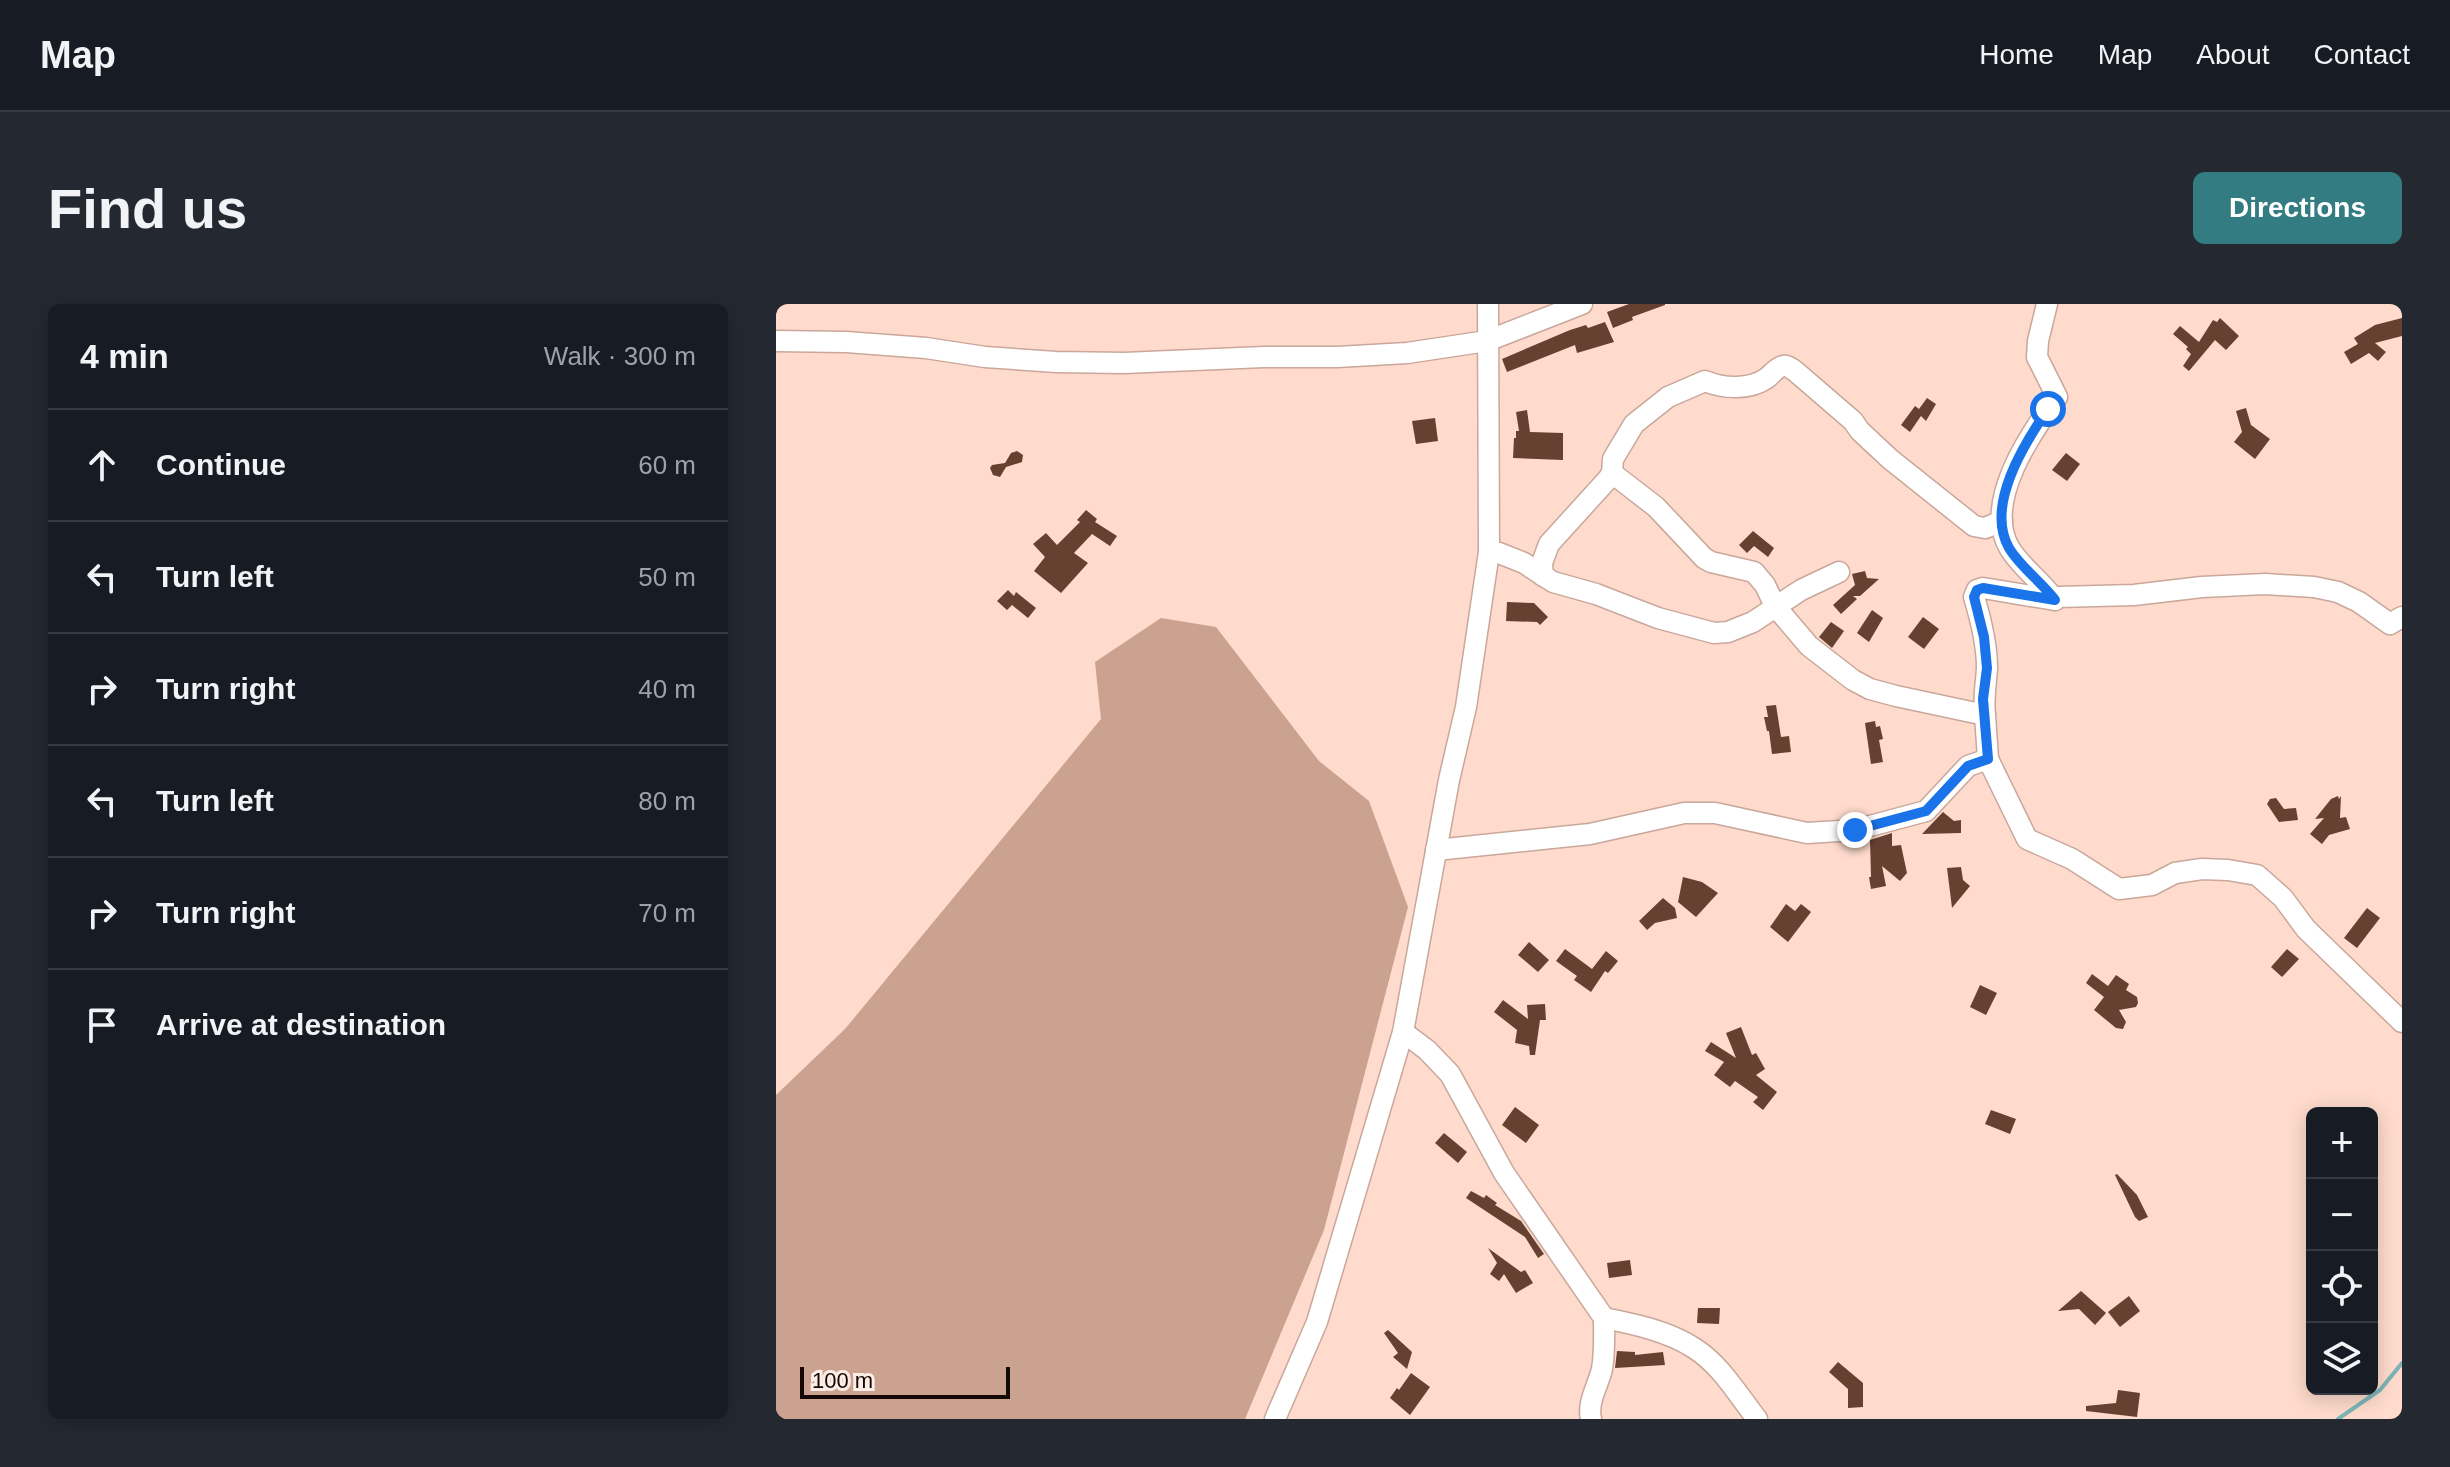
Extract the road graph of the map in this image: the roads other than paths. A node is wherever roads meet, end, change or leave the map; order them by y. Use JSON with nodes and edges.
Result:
{"nodes":[{"id":1,"x":1488,"y":304,"type":"edge"},
{"id":2,"x":1582,"y":304,"type":"edge"},
{"id":3,"x":2047,"y":304,"type":"edge"},
{"id":4,"x":776,"y":341,"type":"edge"},
{"id":5,"x":1487,"y":341,"type":"junction"},
{"id":6,"x":1612,"y":473,"type":"junction"},
{"id":7,"x":2002,"y":521,"type":"junction"},
{"id":8,"x":1489,"y":552,"type":"junction"},
{"id":9,"x":1839,"y":572,"type":"dead end"},
{"id":10,"x":1543,"y":576,"type":"junction"},
{"id":11,"x":2055,"y":600,"type":"junction"},
{"id":12,"x":1775,"y":606,"type":"junction"},
{"id":13,"x":2402,"y":617,"type":"edge"},
{"id":14,"x":1985,"y":715,"type":"junction"},
{"id":15,"x":1988,"y":759,"type":"junction"},
{"id":16,"x":1436,"y":850,"type":"junction"},
{"id":17,"x":2402,"y":1022,"type":"edge"},
{"id":18,"x":1403,"y":1032,"type":"junction"},
{"id":19,"x":1604,"y":1318,"type":"junction"},
{"id":20,"x":1275,"y":1419,"type":"edge"},
{"id":21,"x":1591,"y":1419,"type":"edge"},
{"id":22,"x":1757,"y":1419,"type":"edge"}],
"edges":[{"from":1,"to":5,"type":"street"},
{"from":2,"to":5,"type":"street"},
{"from":3,"to":7,"type":"street"},
{"from":4,"to":5,"type":"street"},
{"from":5,"to":8,"type":"street"},
{"from":6,"to":7,"type":"street"},
{"from":6,"to":10,"type":"street"},
{"from":6,"to":12,"type":"street"},
{"from":7,"to":11,"type":"street"},
{"from":8,"to":10,"type":"street"},
{"from":8,"to":16,"type":"street"},
{"from":9,"to":12,"type":"street"},
{"from":10,"to":12,"type":"street"},
{"from":11,"to":13,"type":"street"},
{"from":11,"to":14,"type":"street"},
{"from":12,"to":14,"type":"street"},
{"from":14,"to":15,"type":"street"},
{"from":15,"to":16,"type":"street"},
{"from":15,"to":17,"type":"street"},
{"from":16,"to":18,"type":"street"},
{"from":18,"to":19,"type":"street"},
{"from":18,"to":20,"type":"street"},
{"from":19,"to":21,"type":"street"},
{"from":19,"to":22,"type":"street"}]}
